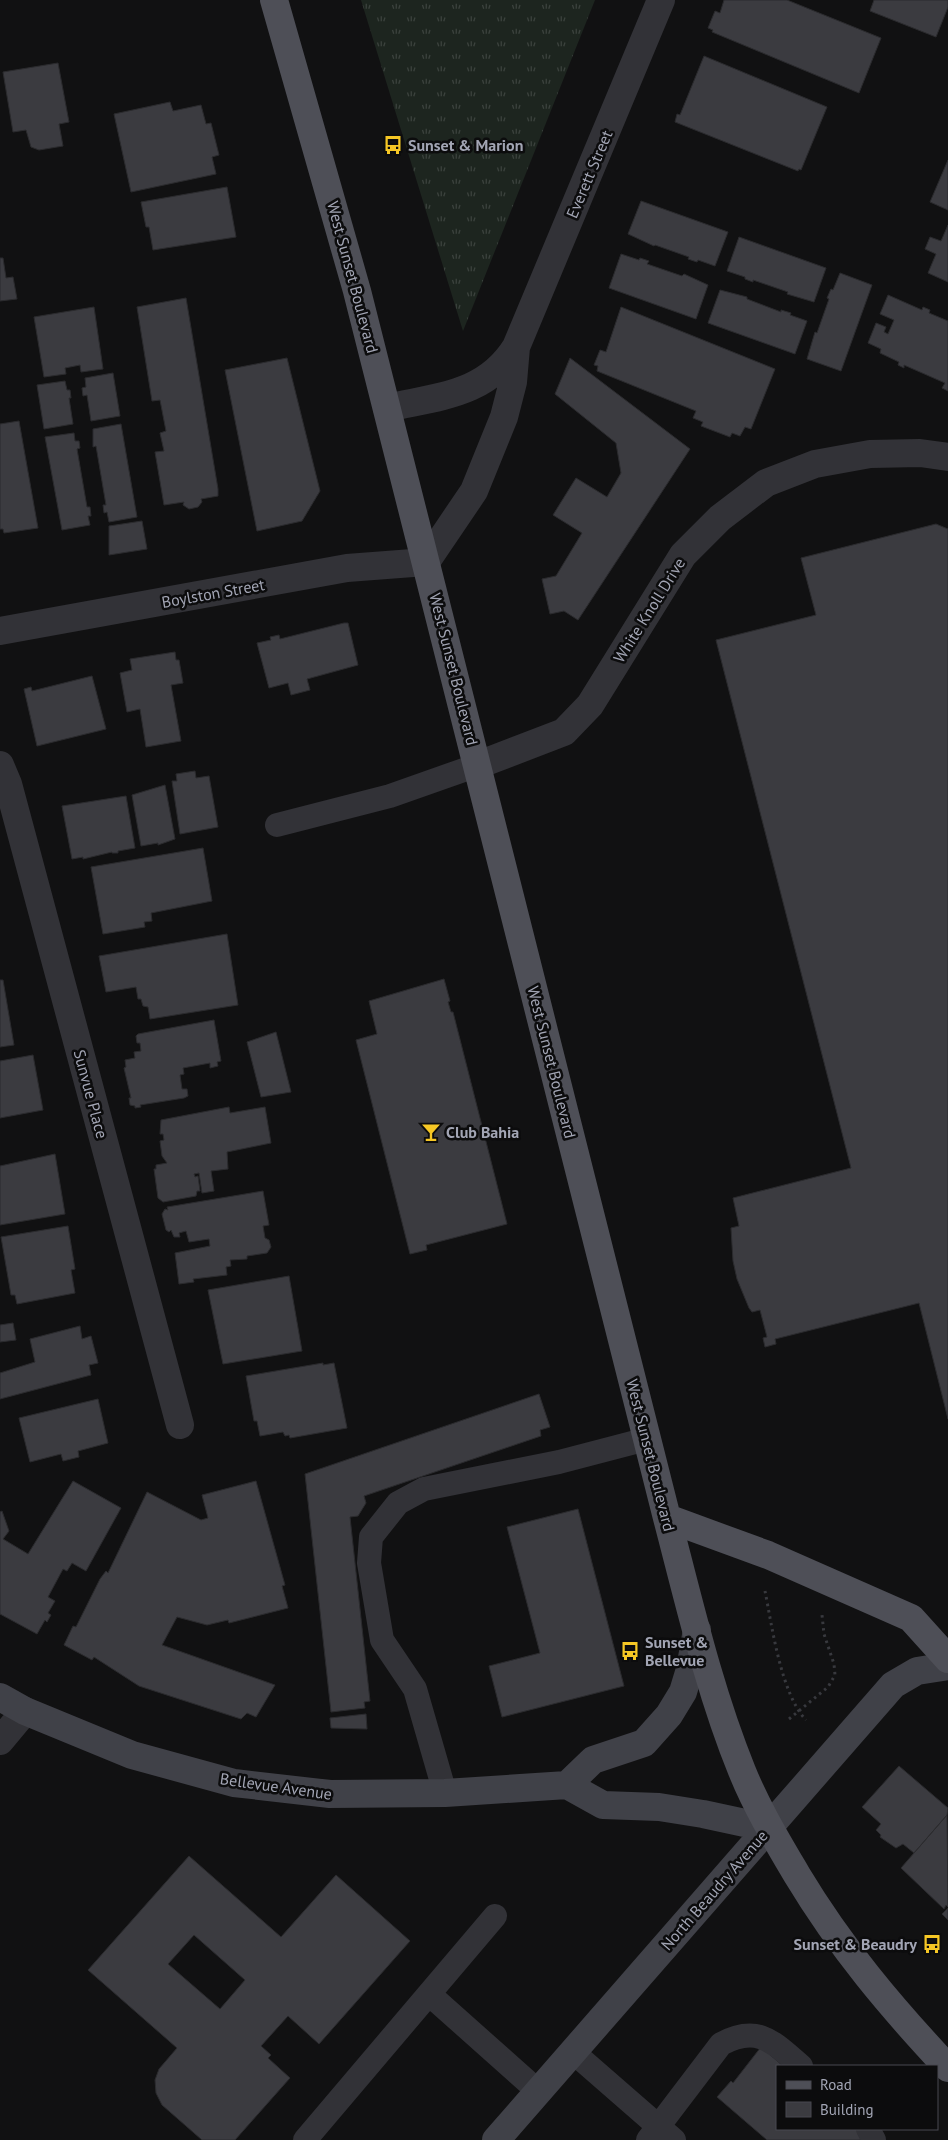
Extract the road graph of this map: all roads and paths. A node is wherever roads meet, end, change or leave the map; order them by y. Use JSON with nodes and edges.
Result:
{"nodes":[{"id":1,"x":274,"y":0,"type":"edge"},
{"id":2,"x":661,"y":0,"type":"edge"},
{"id":3,"x":516,"y":347,"type":"junction"},
{"id":4,"x":388,"y":408,"type":"junction"},
{"id":5,"x":948,"y":457,"type":"edge"},
{"id":6,"x":426,"y":562,"type":"junction"},
{"id":7,"x":0,"y":631,"type":"edge"},
{"id":8,"x":0,"y":765,"type":"edge"},
{"id":9,"x":478,"y":766,"type":"junction"},
{"id":10,"x":277,"y":825,"type":"dead end"},
{"id":11,"x":180,"y":1425,"type":"dead end"},
{"id":12,"x":647,"y":1439,"type":"junction"},
{"id":13,"x":667,"y":1518,"type":"junction"},
{"id":14,"x":772,"y":1588,"type":"dead end"},
{"id":15,"x":822,"y":1612,"type":"dead end"},
{"id":16,"x":697,"y":1630,"type":"junction"},
{"id":17,"x":948,"y":1659,"type":"edge"},
{"id":18,"x":948,"y":1666,"type":"edge"},
{"id":19,"x":0,"y":1696,"type":"edge"},
{"id":20,"x":24,"y":1711,"type":"junction"},
{"id":21,"x":799,"y":1713,"type":"junction"},
{"id":22,"x":789,"y":1719,"type":"dead end"},
{"id":23,"x":806,"y":1720,"type":"dead end"},
{"id":24,"x":0,"y":1741,"type":"edge"},
{"id":25,"x":567,"y":1785,"type":"junction"},
{"id":26,"x":445,"y":1793,"type":"junction"},
{"id":27,"x":768,"y":1828,"type":"junction"},
{"id":28,"x":495,"y":1916,"type":"dead end"},
{"id":29,"x":429,"y":1994,"type":"junction"},
{"id":30,"x":573,"y":2052,"type":"junction"},
{"id":31,"x":800,"y":2065,"type":"edge"},
{"id":32,"x":948,"y":2068,"type":"edge"},
{"id":33,"x":539,"y":2092,"type":"junction"},
{"id":34,"x":660,"y":2136,"type":"edge"},
{"id":35,"x":306,"y":2140,"type":"edge"},
{"id":36,"x":496,"y":2140,"type":"edge"}],
"edges":[{"from":1,"to":4,"type":"main road","name":"West Sunset Boulevard"},
{"from":2,"to":3,"type":"street","name":"Everett Street"},
{"from":3,"to":4,"type":"street","name":"Everett Street"},
{"from":3,"to":6,"type":"street","name":"Everett Street"},
{"from":4,"to":6,"type":"main road","name":"West Sunset Boulevard"},
{"from":5,"to":9,"type":"street","name":"White Knoll Drive"},
{"from":6,"to":7,"type":"street","name":"Boylston Street"},
{"from":6,"to":9,"type":"main road","name":"West Sunset Boulevard"},
{"from":8,"to":11,"type":"street","name":"Sunvue Place"},
{"from":9,"to":10,"type":"lane"},
{"from":9,"to":12,"type":"main road","name":"West Sunset Boulevard"},
{"from":12,"to":13,"type":"main road","name":"West Sunset Boulevard"},
{"from":12,"to":26,"type":"lane"},
{"from":13,"to":16,"type":"main road","name":"West Sunset Boulevard"},
{"from":13,"to":17,"type":"main road"},
{"from":14,"to":21,"type":"path"},
{"from":15,"to":21,"type":"path"},
{"from":16,"to":25,"type":"street"},
{"from":16,"to":27,"type":"main road","name":"West Sunset Boulevard"},
{"from":18,"to":27,"type":"street","name":"North Beaudry Avenue"},
{"from":19,"to":20,"type":"street","name":"Bellevue Avenue"},
{"from":20,"to":24,"type":"street"},
{"from":20,"to":26,"type":"street","name":"Bellevue Avenue"},
{"from":21,"to":22,"type":"path"},
{"from":21,"to":23,"type":"path"},
{"from":25,"to":26,"type":"street","name":"Bellevue Avenue"},
{"from":25,"to":27,"type":"street"},
{"from":27,"to":30,"type":"street","name":"North Beaudry Avenue"},
{"from":27,"to":32,"type":"main road","name":"West Sunset Boulevard"},
{"from":28,"to":29,"type":"lane"},
{"from":29,"to":33,"type":"lane"},
{"from":29,"to":35,"type":"lane"},
{"from":30,"to":33,"type":"street","name":"North Beaudry Avenue"},
{"from":30,"to":34,"type":"lane"},
{"from":31,"to":34,"type":"lane"},
{"from":33,"to":36,"type":"street","name":"North Beaudry Avenue"}]}
